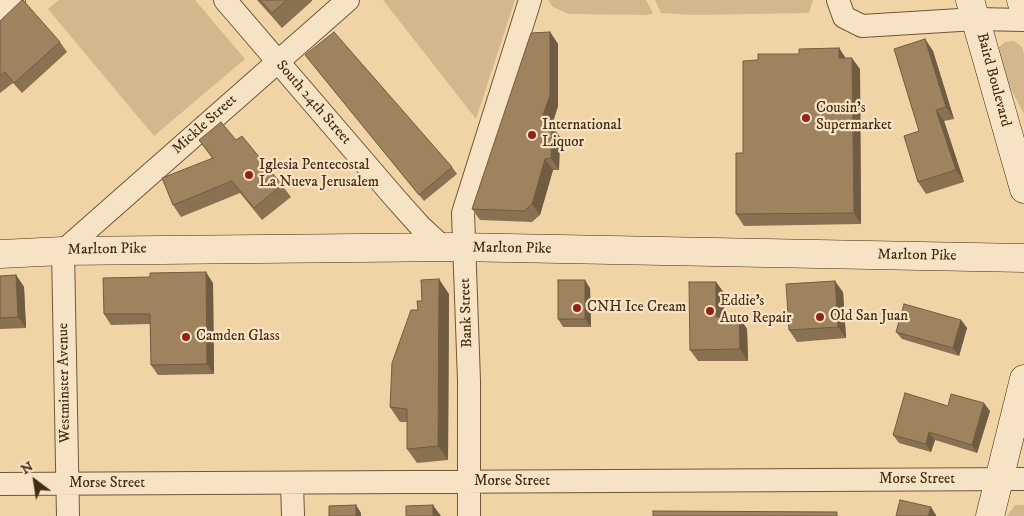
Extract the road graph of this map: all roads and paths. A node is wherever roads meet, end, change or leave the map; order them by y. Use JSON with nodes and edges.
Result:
{"nodes":[{"id":1,"x":14,"y":0,"type":"edge"},
{"id":2,"x":225,"y":0,"type":"edge"},
{"id":3,"x":348,"y":0,"type":"edge"},
{"id":4,"x":530,"y":0,"type":"edge"},
{"id":5,"x":838,"y":0,"type":"edge"},
{"id":6,"x":1021,"y":0,"type":"edge"},
{"id":7,"x":1024,"y":9,"type":"edge"},
{"id":8,"x":973,"y":10,"type":"edge"},
{"id":9,"x":0,"y":12,"type":"edge"},
{"id":10,"x":1024,"y":20,"type":"edge"},
{"id":11,"x":276,"y":61,"type":"junction"},
{"id":12,"x":1024,"y":189,"type":"edge"},
{"id":13,"x":454,"y":248,"type":"junction"},
{"id":14,"x":63,"y":251,"type":"junction"},
{"id":15,"x":0,"y":254,"type":"edge"},
{"id":16,"x":1024,"y":258,"type":"edge"},
{"id":17,"x":1024,"y":379,"type":"edge"},
{"id":18,"x":1012,"y":479,"type":"edge"},
{"id":19,"x":469,"y":482,"type":"junction"},
{"id":20,"x":292,"y":483,"type":"junction"},
{"id":21,"x":0,"y":484,"type":"edge"},
{"id":22,"x":66,"y":484,"type":"junction"},
{"id":23,"x":68,"y":516,"type":"edge"},
{"id":24,"x":293,"y":516,"type":"edge"},
{"id":25,"x":469,"y":516,"type":"edge"},
{"id":26,"x":990,"y":516,"type":"edge"}],
"edges":[{"from":1,"to":9,"type":"street"},
{"from":2,"to":11,"type":"street","name":"South 24th Street"},
{"from":3,"to":11,"type":"street","name":"Mickle Street"},
{"from":4,"to":13,"type":"street","name":"Bank Street"},
{"from":5,"to":8,"type":"street"},
{"from":6,"to":7,"type":"main road"},
{"from":8,"to":10,"type":"street"},
{"from":8,"to":12,"type":"main road","name":"Baird Boulevard"},
{"from":11,"to":13,"type":"street","name":"South 24th Street"},
{"from":11,"to":14,"type":"street","name":"Mickle Street"},
{"from":13,"to":14,"type":"main road","name":"Marlton Pike"},
{"from":13,"to":16,"type":"main road","name":"Marlton Pike"},
{"from":13,"to":19,"type":"street","name":"Bank Street"},
{"from":14,"to":15,"type":"main road","name":"Marlton Pike"},
{"from":14,"to":22,"type":"street","name":"Westminster Avenue"},
{"from":17,"to":18,"type":"main road"},
{"from":18,"to":19,"type":"street","name":"Morse Street"},
{"from":18,"to":26,"type":"main road"},
{"from":19,"to":20,"type":"street","name":"Morse Street"},
{"from":19,"to":25,"type":"street","name":"Bank Street"},
{"from":20,"to":22,"type":"street","name":"Morse Street"},
{"from":20,"to":24,"type":"street"},
{"from":21,"to":22,"type":"street","name":"Morse Street"},
{"from":22,"to":23,"type":"street","name":"Westminster Avenue"}]}
